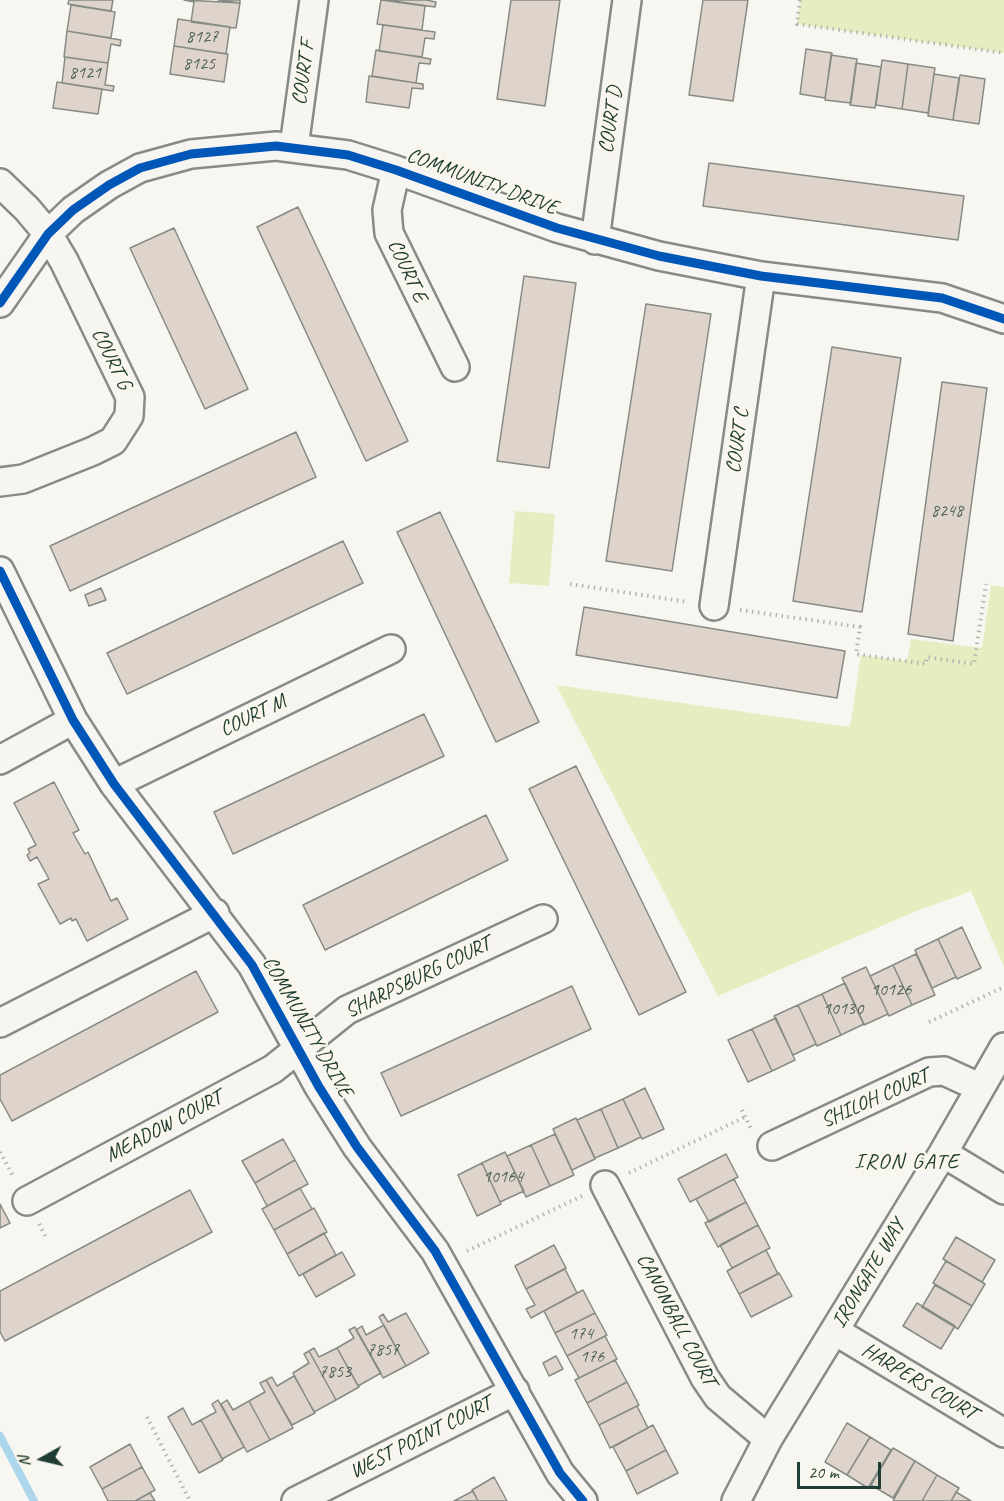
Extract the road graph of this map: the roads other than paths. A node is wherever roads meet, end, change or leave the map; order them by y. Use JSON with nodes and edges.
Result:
{"nodes":[{"id":1,"x":314,"y":0,"type":"edge"},
{"id":2,"x":627,"y":0,"type":"edge"},
{"id":3,"x":294,"y":147,"type":"junction"},
{"id":4,"x":396,"y":170,"type":"junction"},
{"id":5,"x":0,"y":183,"type":"edge"},
{"id":6,"x":48,"y":234,"type":"junction"},
{"id":7,"x":595,"y":240,"type":"junction"},
{"id":8,"x":761,"y":276,"type":"junction"},
{"id":9,"x":2,"y":294,"type":"edge"},
{"id":10,"x":1004,"y":319,"type":"edge"},
{"id":11,"x":455,"y":367,"type":"dead end"},
{"id":12,"x":0,"y":482,"type":"edge"},
{"id":13,"x":0,"y":571,"type":"edge"},
{"id":14,"x":714,"y":606,"type":"road end"},
{"id":15,"x":391,"y":649,"type":"dead end"},
{"id":16,"x":73,"y":720,"type":"junction"},
{"id":17,"x":0,"y":760,"type":"edge"},
{"id":18,"x":114,"y":784,"type":"junction"},
{"id":19,"x":215,"y":913,"type":"junction"},
{"id":20,"x":543,"y":919,"type":"dead end"},
{"id":21,"x":0,"y":1023,"type":"edge"},
{"id":22,"x":298,"y":1047,"type":"junction"},
{"id":23,"x":1004,"y":1047,"type":"edge"},
{"id":24,"x":979,"y":1087,"type":"junction"},
{"id":25,"x":772,"y":1146,"type":"dead end"},
{"id":26,"x":943,"y":1153,"type":"junction"},
{"id":27,"x":605,"y":1185,"type":"dead end"},
{"id":28,"x":1004,"y":1190,"type":"edge"},
{"id":29,"x":27,"y":1201,"type":"dead end"},
{"id":30,"x":835,"y":1331,"type":"junction"},
{"id":31,"x":515,"y":1391,"type":"junction"},
{"id":32,"x":1004,"y":1433,"type":"edge"},
{"id":33,"x":768,"y":1439,"type":"junction"},
{"id":34,"x":739,"y":1500,"type":"edge"},
{"id":35,"x":296,"y":1501,"type":"edge"},
{"id":36,"x":584,"y":1501,"type":"edge"}],
"edges":[{"from":1,"to":3,"type":"street","name":"COURT F"},
{"from":2,"to":7,"type":"street","name":"COURT D"},
{"from":3,"to":4,"type":"street","name":"COMMUNITY DRIVE"},
{"from":3,"to":6,"type":"street","name":"COMMUNITY DRIVE"},
{"from":4,"to":7,"type":"street","name":"COMMUNITY DRIVE"},
{"from":4,"to":11,"type":"street","name":"COURT E"},
{"from":5,"to":6,"type":"street","name":"COURT G"},
{"from":6,"to":9,"type":"street","name":"COMMUNITY DRIVE"},
{"from":6,"to":12,"type":"street","name":"COURT G"},
{"from":7,"to":8,"type":"street","name":"COMMUNITY DRIVE"},
{"from":8,"to":10,"type":"street","name":"COMMUNITY DRIVE"},
{"from":8,"to":14,"type":"street","name":"COURT C"},
{"from":13,"to":16,"type":"street","name":"COMMUNITY DRIVE"},
{"from":15,"to":18,"type":"street","name":"COURT M"},
{"from":16,"to":17,"type":"street"},
{"from":16,"to":18,"type":"street","name":"COMMUNITY DRIVE"},
{"from":18,"to":19,"type":"street","name":"COMMUNITY DRIVE"},
{"from":19,"to":21,"type":"street"},
{"from":19,"to":22,"type":"street","name":"COMMUNITY DRIVE"},
{"from":20,"to":22,"type":"street","name":"SHARPSBURG COURT"},
{"from":22,"to":29,"type":"street","name":"MEADOW COURT"},
{"from":22,"to":31,"type":"street","name":"COMMUNITY DRIVE"},
{"from":23,"to":24,"type":"street","name":"IRONGATE WAY"},
{"from":24,"to":25,"type":"street","name":"SHILOH COURT"},
{"from":24,"to":26,"type":"street","name":"IRONGATE WAY"},
{"from":26,"to":28,"type":"street"},
{"from":26,"to":30,"type":"street","name":"IRONGATE WAY"},
{"from":27,"to":33,"type":"street","name":"CANONBALL COURT"},
{"from":30,"to":32,"type":"street","name":"HARPERS COURT"},
{"from":30,"to":33,"type":"street","name":"IRONGATE WAY"},
{"from":31,"to":35,"type":"street","name":"WEST POINT COURT"},
{"from":31,"to":36,"type":"street","name":"COMMUNITY DRIVE"},
{"from":33,"to":34,"type":"street","name":"IRONGATE WAY"}]}
